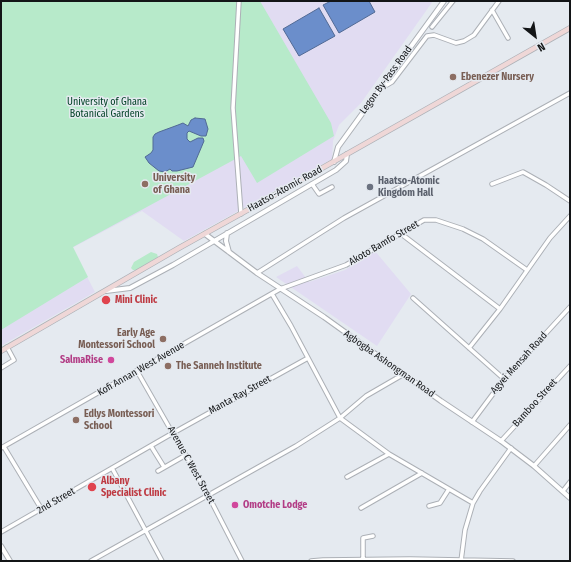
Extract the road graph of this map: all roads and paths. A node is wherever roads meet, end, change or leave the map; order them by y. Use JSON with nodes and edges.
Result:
{"nodes":[{"id":1,"x":239,"y":1,"type":"edge"},
{"id":2,"x":444,"y":1,"type":"edge"},
{"id":3,"x":453,"y":1,"type":"edge"},
{"id":4,"x":499,"y":1,"type":"edge"},
{"id":5,"x":492,"y":10,"type":"junction"},
{"id":6,"x":432,"y":27,"type":"dead end"},
{"id":7,"x":570,"y":28,"type":"edge"},
{"id":8,"x":508,"y":38,"type":"dead end"},
{"id":9,"x":383,"y":84,"type":"junction"},
{"id":10,"x":570,"y":93,"type":"edge"},
{"id":11,"x":347,"y":154,"type":"junction"},
{"id":12,"x":334,"y":162,"type":"junction"},
{"id":13,"x":312,"y":184,"type":"junction"},
{"id":14,"x":492,"y":184,"type":"dead end"},
{"id":15,"x":332,"y":187,"type":"dead end"},
{"id":16,"x":570,"y":201,"type":"edge"},
{"id":17,"x":241,"y":214,"type":"junction"},
{"id":18,"x":570,"y":216,"type":"edge"},
{"id":19,"x":226,"y":233,"type":"junction"},
{"id":20,"x":400,"y":233,"type":"junction"},
{"id":21,"x":205,"y":234,"type":"junction"},
{"id":22,"x":214,"y":240,"type":"junction"},
{"id":23,"x":229,"y":252,"type":"junction"},
{"id":24,"x":527,"y":270,"type":"junction"},
{"id":25,"x":258,"y":273,"type":"junction"},
{"id":26,"x":280,"y":289,"type":"junction"},
{"id":27,"x":106,"y":291,"type":"junction"},
{"id":28,"x":272,"y":294,"type":"junction"},
{"id":29,"x":413,"y":298,"type":"dead end"},
{"id":30,"x":570,"y":307,"type":"edge"},
{"id":31,"x":500,"y":309,"type":"junction"},
{"id":32,"x":7,"y":347,"type":"junction"},
{"id":33,"x":469,"y":348,"type":"junction"},
{"id":34,"x":1,"y":351,"type":"edge"},
{"id":35,"x":308,"y":358,"type":"junction"},
{"id":36,"x":570,"y":366,"type":"edge"},
{"id":37,"x":1,"y":368,"type":"edge"},
{"id":38,"x":137,"y":370,"type":"junction"},
{"id":39,"x":404,"y":374,"type":"junction"},
{"id":40,"x":504,"y":379,"type":"junction"},
{"id":41,"x":340,"y":418,"type":"junction"},
{"id":42,"x":472,"y":422,"type":"junction"},
{"id":43,"x":570,"y":425,"type":"edge"},
{"id":44,"x":173,"y":433,"type":"junction"},
{"id":45,"x":501,"y":441,"type":"junction"},
{"id":46,"x":151,"y":446,"type":"junction"},
{"id":47,"x":3,"y":448,"type":"edge"},
{"id":48,"x":511,"y":448,"type":"junction"},
{"id":49,"x":389,"y":454,"type":"junction"},
{"id":50,"x":186,"y":455,"type":"junction"},
{"id":51,"x":534,"y":466,"type":"junction"},
{"id":52,"x":164,"y":467,"type":"junction"},
{"id":53,"x":112,"y":468,"type":"junction"},
{"id":54,"x":158,"y":471,"type":"dead end"},
{"id":55,"x":422,"y":473,"type":"junction"},
{"id":56,"x":347,"y":477,"type":"dead end"},
{"id":57,"x":570,"y":482,"type":"edge"},
{"id":58,"x":449,"y":489,"type":"junction"},
{"id":59,"x":562,"y":491,"type":"junction"},
{"id":60,"x":208,"y":495,"type":"junction"},
{"id":61,"x":570,"y":498,"type":"edge"},
{"id":62,"x":473,"y":503,"type":"junction"},
{"id":63,"x":429,"y":506,"type":"dead end"},
{"id":64,"x":361,"y":508,"type":"dead end"},
{"id":65,"x":42,"y":510,"type":"junction"},
{"id":66,"x":145,"y":530,"type":"junction"},
{"id":67,"x":1,"y":532,"type":"edge"},
{"id":68,"x":373,"y":536,"type":"dead end"},
{"id":69,"x":1,"y":546,"type":"edge"},
{"id":70,"x":363,"y":559,"type":"junction"},
{"id":71,"x":323,"y":560,"type":"edge"},
{"id":72,"x":461,"y":560,"type":"edge"},
{"id":73,"x":10,"y":561,"type":"edge"},
{"id":74,"x":90,"y":561,"type":"edge"},
{"id":75,"x":162,"y":561,"type":"edge"},
{"id":76,"x":242,"y":561,"type":"edge"},
{"id":77,"x":311,"y":561,"type":"edge"},
{"id":78,"x":507,"y":561,"type":"edge"},
{"id":79,"x":513,"y":561,"type":"edge"}],
"edges":[{"from":1,"to":17,"type":"street"},
{"from":2,"to":9,"type":"street","name":"Legon By-Pass Road"},
{"from":3,"to":6,"type":"street"},
{"from":4,"to":5,"type":"street"},
{"from":5,"to":8,"type":"street"},
{"from":5,"to":9,"type":"street"},
{"from":7,"to":11,"type":"main road","name":"Haatso-Atomic Road"},
{"from":9,"to":12,"type":"street","name":"Legon By-Pass Road"},
{"from":10,"to":25,"type":"street"},
{"from":11,"to":12,"type":"main road","name":"Haatso-Atomic Road"},
{"from":11,"to":13,"type":"street"},
{"from":12,"to":17,"type":"main road","name":"Haatso-Atomic Road"},
{"from":13,"to":15,"type":"street"},
{"from":13,"to":19,"type":"street"},
{"from":14,"to":16,"type":"street"},
{"from":17,"to":21,"type":"main road","name":"Haatso-Atomic Road"},
{"from":18,"to":24,"type":"street"},
{"from":19,"to":22,"type":"street"},
{"from":19,"to":23,"type":"street"},
{"from":20,"to":24,"type":"street","name":"Akoto Bamfo Street"},
{"from":20,"to":26,"type":"street","name":"Akoto Bamfo Street"},
{"from":20,"to":31,"type":"street"},
{"from":21,"to":22,"type":"street","name":"Agbogba Ashongman Road"},
{"from":21,"to":27,"type":"main road","name":"Haatso-Atomic Road"},
{"from":22,"to":23,"type":"street","name":"Agbogba Ashongman Road"},
{"from":22,"to":27,"type":"street"},
{"from":23,"to":25,"type":"street","name":"Agbogba Ashongman Road"},
{"from":24,"to":31,"type":"street"},
{"from":25,"to":26,"type":"street","name":"Agbogba Ashongman Road"},
{"from":26,"to":28,"type":"street","name":"Kofi Annan West Avenue"},
{"from":26,"to":39,"type":"street","name":"Agbogba Ashongman Road"},
{"from":27,"to":32,"type":"main road","name":"Haatso-Atomic Road"},
{"from":28,"to":35,"type":"street"},
{"from":28,"to":38,"type":"street","name":"Kofi Annan West Avenue"},
{"from":29,"to":33,"type":"street"},
{"from":30,"to":40,"type":"street","name":"Agyei Mensah Road"},
{"from":31,"to":33,"type":"street"},
{"from":32,"to":34,"type":"main road","name":"Haatso-Atomic Road"},
{"from":32,"to":37,"type":"street"},
{"from":33,"to":40,"type":"street"},
{"from":35,"to":41,"type":"street"},
{"from":35,"to":44,"type":"street","name":"Manta Ray Street"},
{"from":36,"to":45,"type":"street","name":"Bamboo Street"},
{"from":38,"to":44,"type":"street","name":"Avenue C West Street"},
{"from":38,"to":47,"type":"street","name":"Kofi Annan West Avenue"},
{"from":39,"to":41,"type":"street"},
{"from":39,"to":42,"type":"street","name":"Agbogba Ashongman Road"},
{"from":40,"to":42,"type":"street","name":"Agyei Mensah Road"},
{"from":41,"to":49,"type":"street"},
{"from":41,"to":60,"type":"street"},
{"from":42,"to":45,"type":"street","name":"Agbogba Ashongman Road"},
{"from":43,"to":51,"type":"street"},
{"from":44,"to":46,"type":"street","name":"2nd Street"},
{"from":44,"to":50,"type":"street","name":"Avenue C West Street"},
{"from":45,"to":48,"type":"street","name":"Agbogba Ashongman Road"},
{"from":46,"to":52,"type":"street"},
{"from":46,"to":53,"type":"street","name":"2nd Street"},
{"from":47,"to":65,"type":"street"},
{"from":48,"to":51,"type":"street","name":"Agbogba Ashongman Road"},
{"from":48,"to":62,"type":"street"},
{"from":49,"to":55,"type":"street"},
{"from":49,"to":56,"type":"street"},
{"from":50,"to":52,"type":"street"},
{"from":50,"to":60,"type":"street","name":"Avenue C West Street"},
{"from":51,"to":59,"type":"street","name":"Agbogba Ashongman Road"},
{"from":52,"to":54,"type":"street"},
{"from":53,"to":65,"type":"street","name":"2nd Street"},
{"from":53,"to":66,"type":"street"},
{"from":55,"to":58,"type":"street"},
{"from":55,"to":64,"type":"street"},
{"from":57,"to":59,"type":"street"},
{"from":58,"to":62,"type":"street"},
{"from":58,"to":63,"type":"street"},
{"from":59,"to":61,"type":"street","name":"Agbogba Ashongman Road"},
{"from":60,"to":66,"type":"street"},
{"from":60,"to":76,"type":"street","name":"Avenue C West Street"},
{"from":62,"to":72,"type":"street"},
{"from":65,"to":67,"type":"street","name":"2nd Street"},
{"from":66,"to":74,"type":"street"},
{"from":66,"to":75,"type":"street"},
{"from":68,"to":70,"type":"street"},
{"from":69,"to":73,"type":"street"},
{"from":70,"to":71,"type":"street"},
{"from":70,"to":72,"type":"street"},
{"from":71,"to":77,"type":"street"},
{"from":72,"to":78,"type":"street"},
{"from":78,"to":79,"type":"street"}]}
